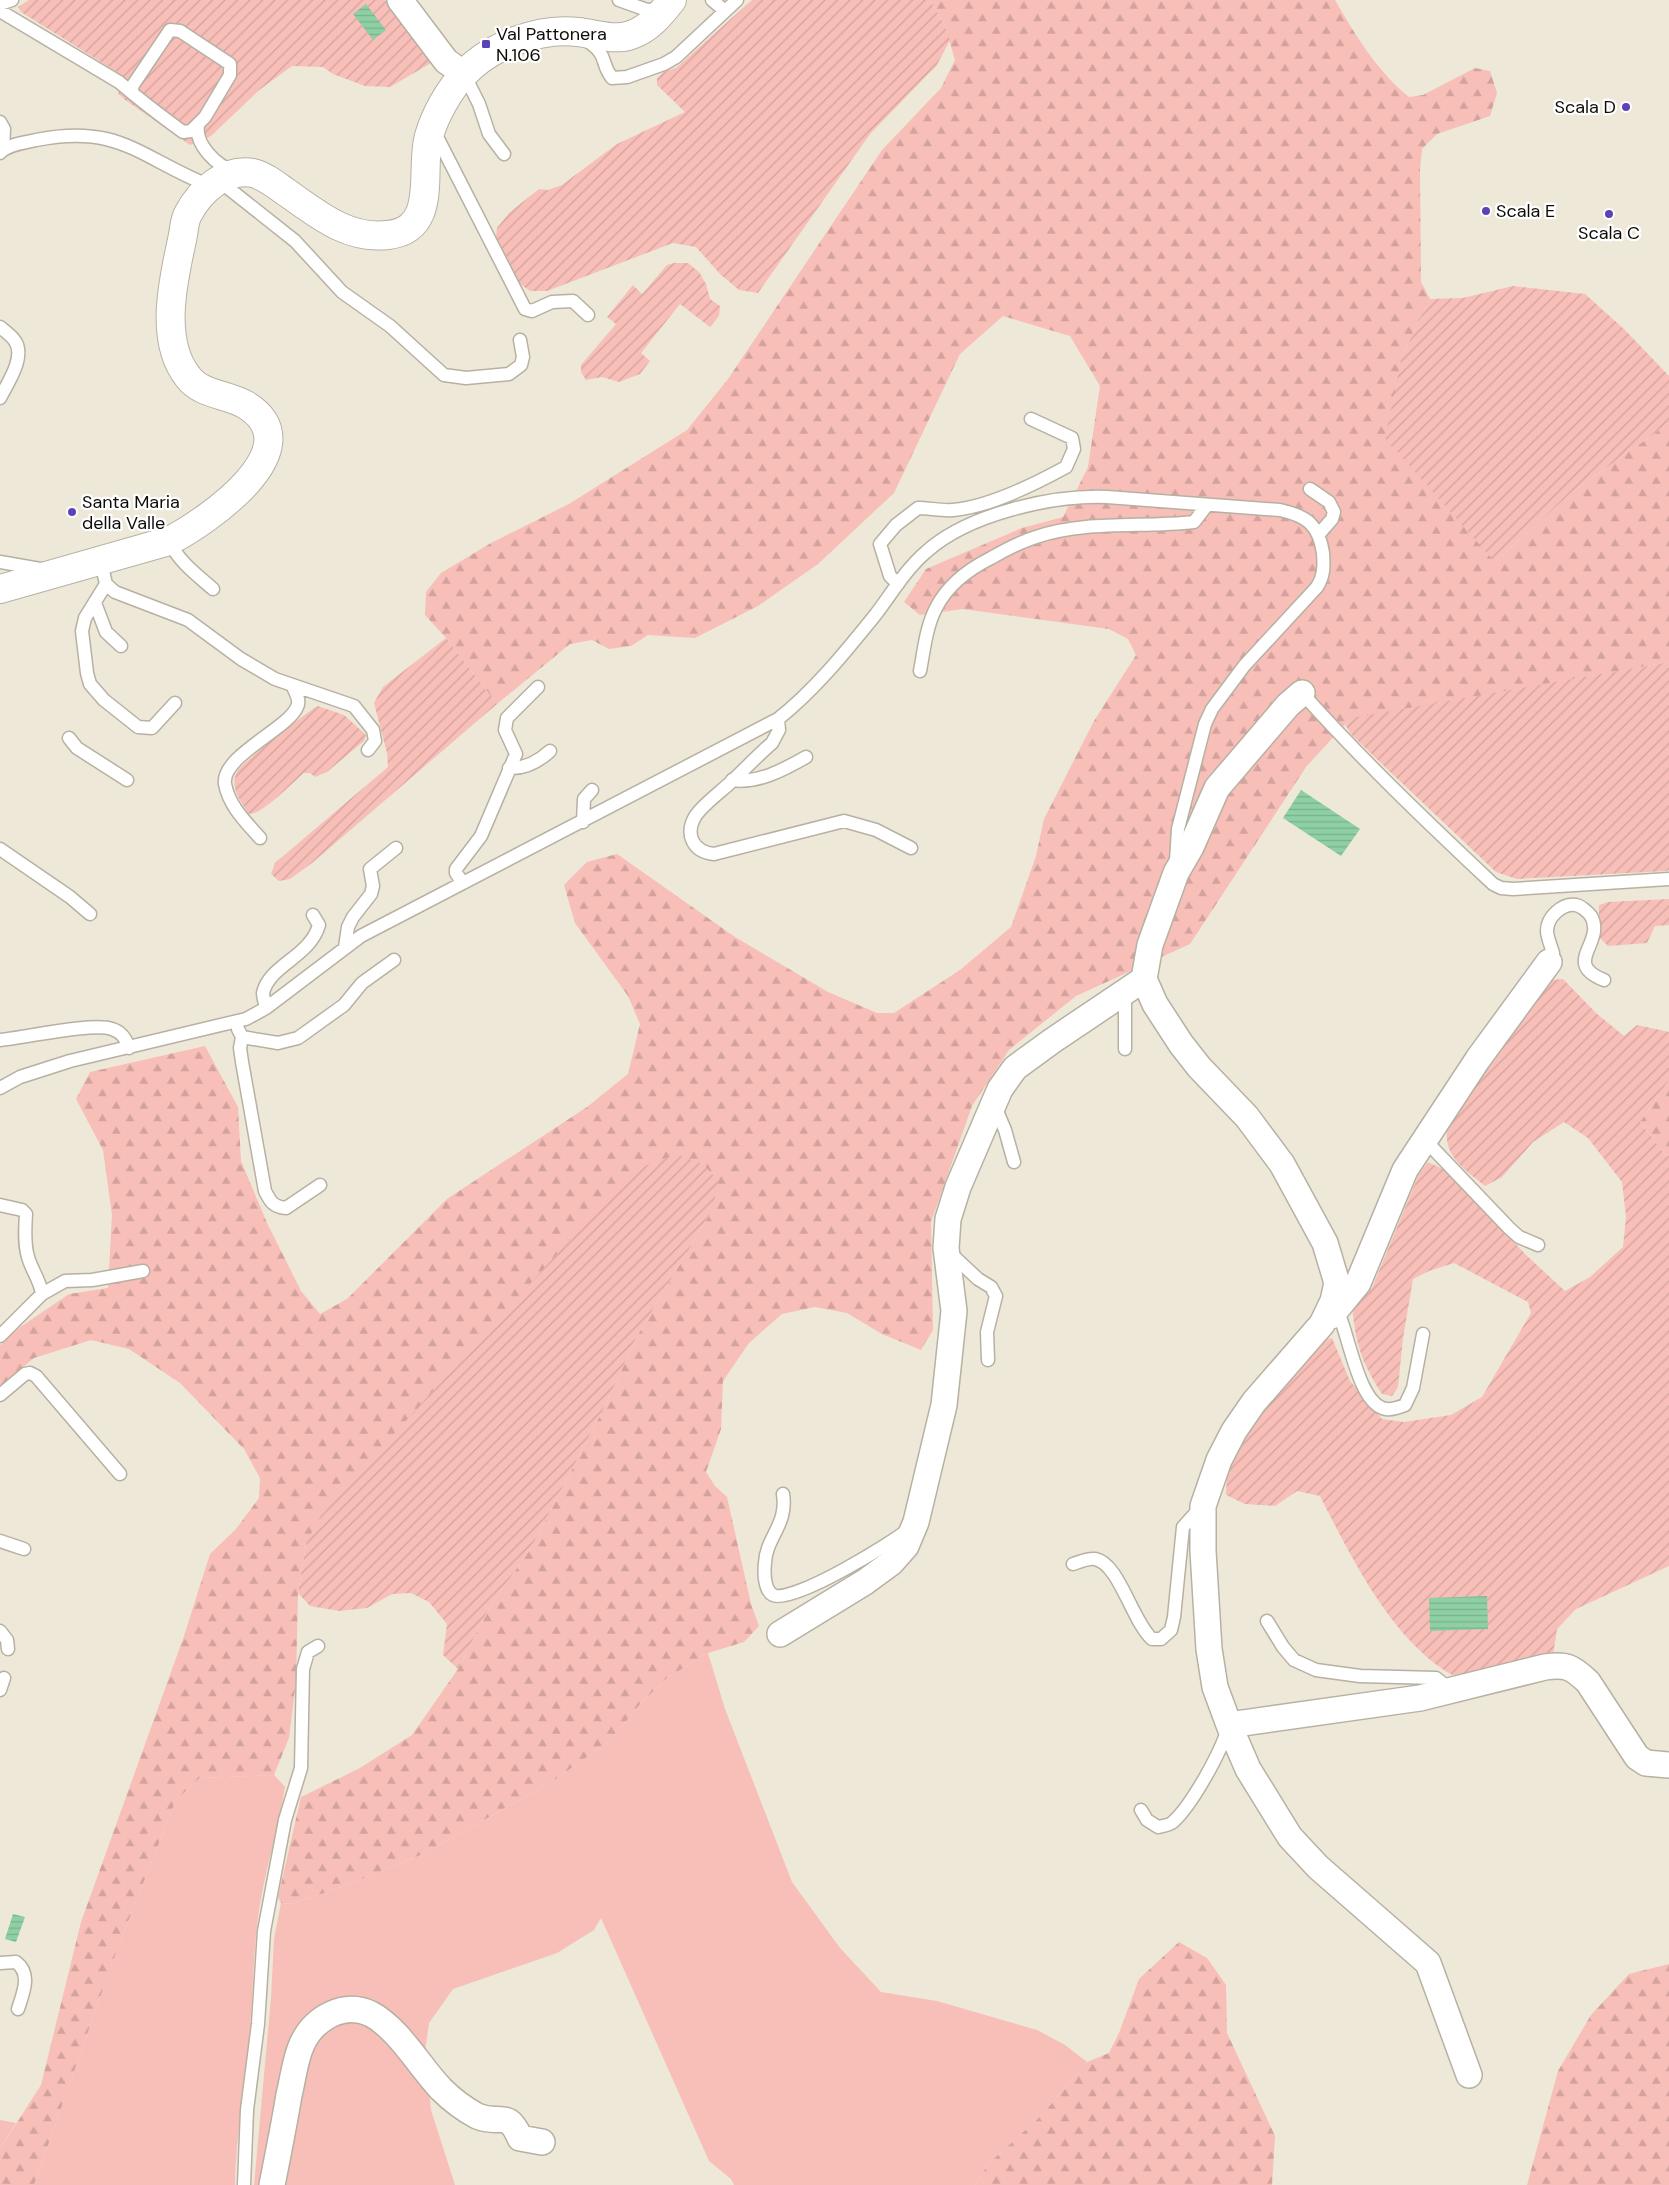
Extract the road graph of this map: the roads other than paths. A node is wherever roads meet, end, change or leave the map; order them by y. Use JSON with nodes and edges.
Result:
{"nodes":[{"id":1,"x":12,"y":0,"type":"edge"},
{"id":2,"x":400,"y":0,"type":"edge"},
{"id":3,"x":619,"y":0,"type":"edge"},
{"id":4,"x":712,"y":0,"type":"edge"},
{"id":5,"x":737,"y":0,"type":"edge"},
{"id":6,"x":0,"y":4,"type":"edge"},
{"id":7,"x":668,"y":4,"type":"edge"},
{"id":8,"x":0,"y":11,"type":"edge"},
{"id":9,"x":726,"y":11,"type":"junction"},
{"id":10,"x":574,"y":32,"type":"junction"},
{"id":11,"x":464,"y":74,"type":"junction"},
{"id":12,"x":131,"y":92,"type":"junction"},
{"id":13,"x":0,"y":122,"type":"edge"},
{"id":14,"x":198,"y":126,"type":"junction"},
{"id":15,"x":433,"y":126,"type":"junction"},
{"id":16,"x":2,"y":151,"type":"edge"},
{"id":17,"x":504,"y":154,"type":"dead end"},
{"id":18,"x":222,"y":180,"type":"junction"},
{"id":19,"x":588,"y":315,"type":"dead end"},
{"id":20,"x":0,"y":327,"type":"edge"},
{"id":21,"x":520,"y":340,"type":"dead end"},
{"id":22,"x":0,"y":398,"type":"edge"},
{"id":23,"x":1031,"y":419,"type":"dead end"},
{"id":24,"x":1310,"y":489,"type":"dead end"},
{"id":25,"x":1207,"y":505,"type":"junction"},
{"id":26,"x":1319,"y":534,"type":"junction"},
{"id":27,"x":169,"y":541,"type":"junction"},
{"id":28,"x":0,"y":562,"type":"edge"},
{"id":29,"x":103,"y":573,"type":"junction"},
{"id":30,"x":55,"y":574,"type":"junction"},
{"id":31,"x":898,"y":584,"type":"junction"},
{"id":32,"x":0,"y":589,"type":"edge"},
{"id":33,"x":213,"y":589,"type":"dead end"},
{"id":34,"x":96,"y":603,"type":"junction"},
{"id":35,"x":121,"y":646,"type":"dead end"},
{"id":36,"x":920,"y":671,"type":"dead end"},
{"id":37,"x":292,"y":685,"type":"junction"},
{"id":38,"x":538,"y":687,"type":"dead end"},
{"id":39,"x":1302,"y":693,"type":"joint"},
{"id":40,"x":175,"y":703,"type":"dead end"},
{"id":41,"x":778,"y":719,"type":"junction"},
{"id":42,"x":69,"y":738,"type":"dead end"},
{"id":43,"x":368,"y":750,"type":"dead end"},
{"id":44,"x":550,"y":750,"type":"dead end"},
{"id":45,"x":806,"y":757,"type":"dead end"},
{"id":46,"x":509,"y":768,"type":"junction"},
{"id":47,"x":127,"y":780,"type":"dead end"},
{"id":48,"x":732,"y":780,"type":"junction"},
{"id":49,"x":592,"y":790,"type":"dead end"},
{"id":50,"x":583,"y":822,"type":"junction"},
{"id":51,"x":260,"y":838,"type":"dead end"},
{"id":52,"x":396,"y":848,"type":"dead end"},
{"id":53,"x":911,"y":848,"type":"dead end"},
{"id":54,"x":0,"y":849,"type":"edge"},
{"id":55,"x":1176,"y":873,"type":"junction"},
{"id":56,"x":1669,"y":879,"type":"edge"},
{"id":57,"x":463,"y":883,"type":"junction"},
{"id":58,"x":90,"y":914,"type":"dead end"},
{"id":59,"x":313,"y":915,"type":"dead end"},
{"id":60,"x":345,"y":947,"type":"junction"},
{"id":61,"x":394,"y":960,"type":"dead end"},
{"id":62,"x":1548,"y":962,"type":"joint"},
{"id":63,"x":1604,"y":980,"type":"dead end"},
{"id":64,"x":1135,"y":986,"type":"junction"},
{"id":65,"x":266,"y":1008,"type":"junction"},
{"id":66,"x":235,"y":1022,"type":"junction"},
{"id":67,"x":242,"y":1037,"type":"junction"},
{"id":68,"x":0,"y":1040,"type":"edge"},
{"id":69,"x":129,"y":1048,"type":"junction"},
{"id":70,"x":1125,"y":1049,"type":"dead end"},
{"id":71,"x":0,"y":1088,"type":"edge"},
{"id":72,"x":993,"y":1102,"type":"junction"},
{"id":73,"x":1424,"y":1139,"type":"junction"},
{"id":74,"x":1014,"y":1162,"type":"dead end"},
{"id":75,"x":320,"y":1185,"type":"dead end"},
{"id":76,"x":0,"y":1205,"type":"edge"},
{"id":77,"x":1538,"y":1245,"type":"dead end"},
{"id":78,"x":946,"y":1248,"type":"junction"},
{"id":79,"x":143,"y":1271,"type":"dead end"},
{"id":80,"x":42,"y":1294,"type":"junction"},
{"id":81,"x":1330,"y":1317,"type":"junction"},
{"id":82,"x":1423,"y":1334,"type":"dead end"},
{"id":83,"x":0,"y":1336,"type":"edge"},
{"id":84,"x":988,"y":1360,"type":"dead end"},
{"id":85,"x":0,"y":1395,"type":"edge"},
{"id":86,"x":120,"y":1474,"type":"dead end"},
{"id":87,"x":783,"y":1494,"type":"dead end"},
{"id":88,"x":1203,"y":1506,"type":"junction"},
{"id":89,"x":916,"y":1522,"type":"junction"},
{"id":90,"x":0,"y":1541,"type":"edge"},
{"id":91,"x":24,"y":1549,"type":"dead end"},
{"id":92,"x":1073,"y":1564,"type":"dead end"},
{"id":93,"x":1268,"y":1621,"type":"dead end"},
{"id":94,"x":0,"y":1632,"type":"edge"},
{"id":95,"x":780,"y":1634,"type":"dead end"},
{"id":96,"x":318,"y":1646,"type":"dead end"},
{"id":97,"x":8,"y":1649,"type":"dead end"},
{"id":98,"x":1451,"y":1690,"type":"junction"},
{"id":99,"x":1229,"y":1725,"type":"junction"},
{"id":100,"x":1669,"y":1765,"type":"edge"},
{"id":101,"x":1141,"y":1810,"type":"dead end"},
{"id":102,"x":0,"y":1963,"type":"edge"},
{"id":103,"x":18,"y":2009,"type":"dead end"},
{"id":104,"x":1469,"y":2075,"type":"dead end"},
{"id":105,"x":542,"y":2142,"type":"dead end"},
{"id":106,"x":244,"y":2185,"type":"edge"},
{"id":107,"x":272,"y":2185,"type":"edge"}],
"edges":[{"from":1,"to":6,"type":"lane"},
{"from":2,"to":11,"type":"street"},
{"from":3,"to":7,"type":"lane"},
{"from":4,"to":9,"type":"lane"},
{"from":5,"to":9,"type":"lane"},
{"from":7,"to":10,"type":"street"},
{"from":8,"to":12,"type":"lane"},
{"from":9,"to":10,"type":"lane"},
{"from":10,"to":11,"type":"street"},
{"from":11,"to":15,"type":"street"},
{"from":11,"to":17,"type":"lane"},
{"from":12,"to":14,"type":"lane"},
{"from":12,"to":14,"type":"lane"},
{"from":13,"to":16,"type":"lane"},
{"from":14,"to":18,"type":"lane"},
{"from":15,"to":18,"type":"street"},
{"from":15,"to":19,"type":"lane"},
{"from":16,"to":18,"type":"lane"},
{"from":18,"to":21,"type":"lane"},
{"from":18,"to":27,"type":"street"},
{"from":20,"to":22,"type":"lane"},
{"from":23,"to":31,"type":"lane"},
{"from":24,"to":26,"type":"lane"},
{"from":25,"to":26,"type":"lane"},
{"from":25,"to":31,"type":"lane"},
{"from":25,"to":36,"type":"lane"},
{"from":26,"to":55,"type":"lane"},
{"from":27,"to":29,"type":"street"},
{"from":27,"to":33,"type":"lane"},
{"from":28,"to":30,"type":"lane"},
{"from":29,"to":30,"type":"street"},
{"from":29,"to":34,"type":"lane"},
{"from":29,"to":37,"type":"lane"},
{"from":30,"to":32,"type":"street"},
{"from":31,"to":41,"type":"lane"},
{"from":34,"to":35,"type":"lane"},
{"from":34,"to":40,"type":"lane"},
{"from":37,"to":43,"type":"lane"},
{"from":37,"to":51,"type":"lane"},
{"from":38,"to":46,"type":"lane"},
{"from":39,"to":55,"type":"street"},
{"from":39,"to":56,"type":"lane"},
{"from":41,"to":48,"type":"lane"},
{"from":41,"to":50,"type":"lane"},
{"from":42,"to":47,"type":"lane"},
{"from":44,"to":46,"type":"lane"},
{"from":45,"to":48,"type":"lane"},
{"from":46,"to":57,"type":"lane"},
{"from":48,"to":53,"type":"lane"},
{"from":49,"to":50,"type":"lane"},
{"from":50,"to":57,"type":"lane"},
{"from":52,"to":60,"type":"lane"},
{"from":54,"to":58,"type":"lane"},
{"from":55,"to":64,"type":"street"},
{"from":57,"to":60,"type":"lane"},
{"from":59,"to":65,"type":"lane"},
{"from":60,"to":65,"type":"lane"},
{"from":61,"to":67,"type":"lane"},
{"from":62,"to":63,"type":"lane"},
{"from":62,"to":73,"type":"street"},
{"from":64,"to":70,"type":"lane"},
{"from":64,"to":72,"type":"street"},
{"from":64,"to":81,"type":"street"},
{"from":65,"to":66,"type":"lane"},
{"from":66,"to":67,"type":"lane"},
{"from":66,"to":69,"type":"lane"},
{"from":67,"to":75,"type":"lane"},
{"from":68,"to":69,"type":"lane"},
{"from":69,"to":71,"type":"lane"},
{"from":72,"to":74,"type":"lane"},
{"from":72,"to":78,"type":"street"},
{"from":73,"to":77,"type":"lane"},
{"from":73,"to":81,"type":"street"},
{"from":76,"to":80,"type":"lane"},
{"from":78,"to":84,"type":"lane"},
{"from":78,"to":89,"type":"street"},
{"from":79,"to":80,"type":"lane"},
{"from":80,"to":83,"type":"lane"},
{"from":81,"to":82,"type":"lane"},
{"from":81,"to":88,"type":"street"},
{"from":85,"to":86,"type":"lane"},
{"from":87,"to":89,"type":"lane"},
{"from":88,"to":92,"type":"lane"},
{"from":88,"to":99,"type":"street"},
{"from":89,"to":95,"type":"street"},
{"from":90,"to":91,"type":"lane"},
{"from":93,"to":98,"type":"lane"},
{"from":94,"to":97,"type":"lane"},
{"from":96,"to":106,"type":"lane"},
{"from":98,"to":99,"type":"street"},
{"from":98,"to":100,"type":"street"},
{"from":99,"to":101,"type":"lane"},
{"from":99,"to":104,"type":"street"},
{"from":102,"to":103,"type":"lane"},
{"from":105,"to":107,"type":"street"}]}
